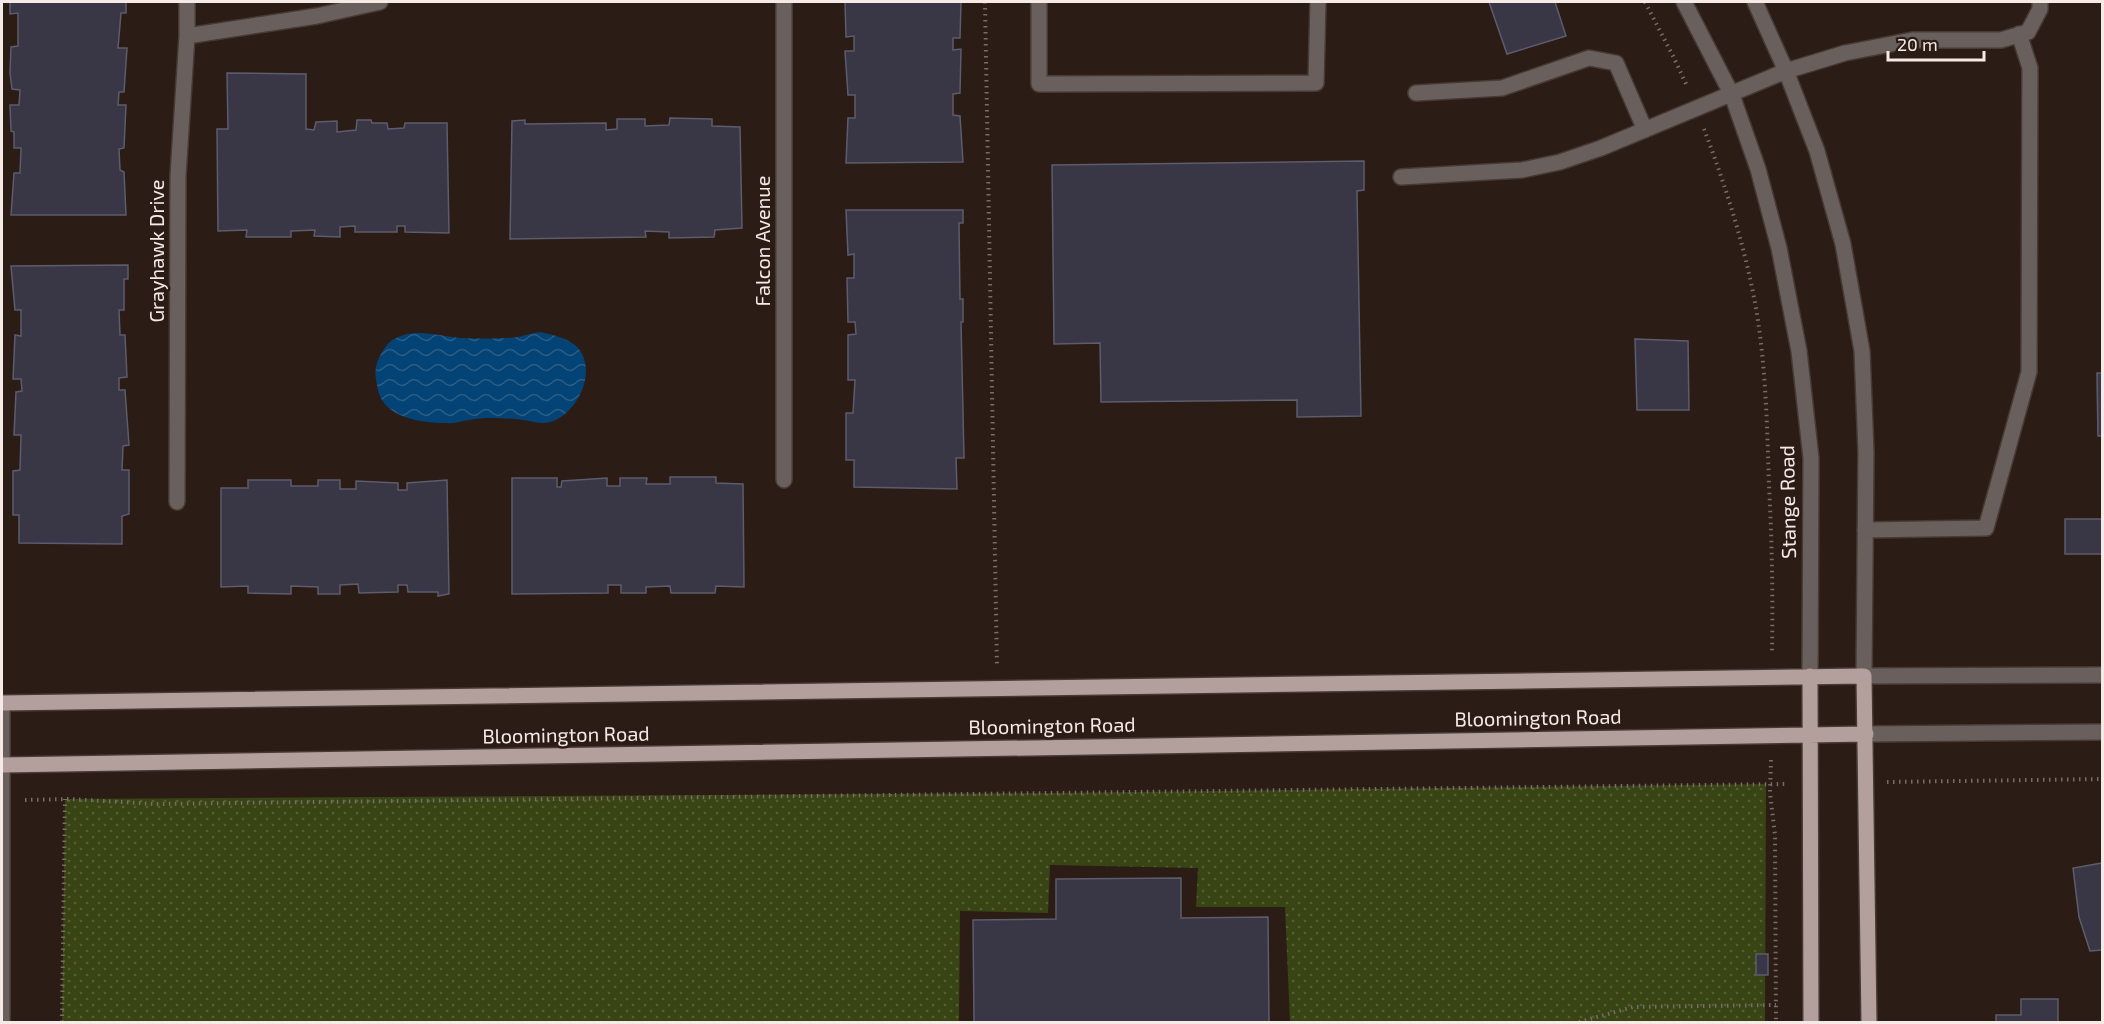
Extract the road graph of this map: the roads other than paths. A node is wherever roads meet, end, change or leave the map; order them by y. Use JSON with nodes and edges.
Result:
{"nodes":[{"id":1,"x":187,"y":2,"type":"edge"},
{"id":2,"x":380,"y":2,"type":"edge"},
{"id":3,"x":784,"y":2,"type":"edge"},
{"id":4,"x":1039,"y":2,"type":"edge"},
{"id":5,"x":1318,"y":2,"type":"edge"},
{"id":6,"x":1684,"y":2,"type":"edge"},
{"id":7,"x":1755,"y":2,"type":"edge"},
{"id":8,"x":2040,"y":2,"type":"edge"},
{"id":9,"x":2019,"y":34,"type":"junction"},
{"id":10,"x":187,"y":36,"type":"junction"},
{"id":11,"x":1786,"y":71,"type":"junction"},
{"id":12,"x":1416,"y":93,"type":"dead end"},
{"id":13,"x":1732,"y":95,"type":"junction"},
{"id":14,"x":1645,"y":130,"type":"junction"},
{"id":15,"x":1401,"y":177,"type":"dead end"},
{"id":16,"x":784,"y":480,"type":"dead end"},
{"id":17,"x":177,"y":502,"type":"dead end"},
{"id":18,"x":1865,"y":530,"type":"junction"},
{"id":19,"x":2103,"y":675,"type":"edge"},
{"id":20,"x":1810,"y":676,"type":"junction"},
{"id":21,"x":1864,"y":676,"type":"junction"},
{"id":22,"x":2,"y":703,"type":"edge"},
{"id":23,"x":2103,"y":732,"type":"edge"},
{"id":24,"x":1810,"y":735,"type":"junction"},
{"id":25,"x":1866,"y":735,"type":"junction"},
{"id":26,"x":2,"y":765,"type":"edge"},
{"id":27,"x":2,"y":801,"type":"edge"},
{"id":28,"x":2,"y":1023,"type":"edge"},
{"id":29,"x":1811,"y":1023,"type":"edge"},
{"id":30,"x":1869,"y":1023,"type":"edge"}],
"edges":[{"from":1,"to":10,"type":"street","name":"Grayhawk Drive"},
{"from":2,"to":10,"type":"street"},
{"from":3,"to":16,"type":"street","name":"Falcon Avenue"},
{"from":4,"to":5,"type":"street"},
{"from":6,"to":13,"type":"street","name":"Stange Road"},
{"from":7,"to":11,"type":"street"},
{"from":8,"to":9,"type":"street"},
{"from":9,"to":11,"type":"street"},
{"from":9,"to":18,"type":"street"},
{"from":10,"to":17,"type":"street","name":"Grayhawk Drive"},
{"from":11,"to":13,"type":"street"},
{"from":11,"to":18,"type":"street"},
{"from":12,"to":14,"type":"street"},
{"from":13,"to":14,"type":"street"},
{"from":13,"to":20,"type":"street","name":"Stange Road"},
{"from":14,"to":15,"type":"street"},
{"from":18,"to":21,"type":"street"},
{"from":19,"to":21,"type":"street","name":"Bloomington Road"},
{"from":20,"to":21,"type":"main road","name":"Bloomington Road"},
{"from":20,"to":22,"type":"main road","name":"Bloomington Road"},
{"from":20,"to":24,"type":"main road","name":"Stange Road"},
{"from":21,"to":25,"type":"main road"},
{"from":22,"to":26,"type":"street"},
{"from":23,"to":25,"type":"street","name":"Bloomington Road"},
{"from":24,"to":25,"type":"main road","name":"Bloomington Road"},
{"from":24,"to":26,"type":"main road","name":"Bloomington Road"},
{"from":24,"to":29,"type":"main road","name":"Stange Road"},
{"from":25,"to":30,"type":"main road"},
{"from":26,"to":27,"type":"street"},
{"from":27,"to":28,"type":"street"}]}
